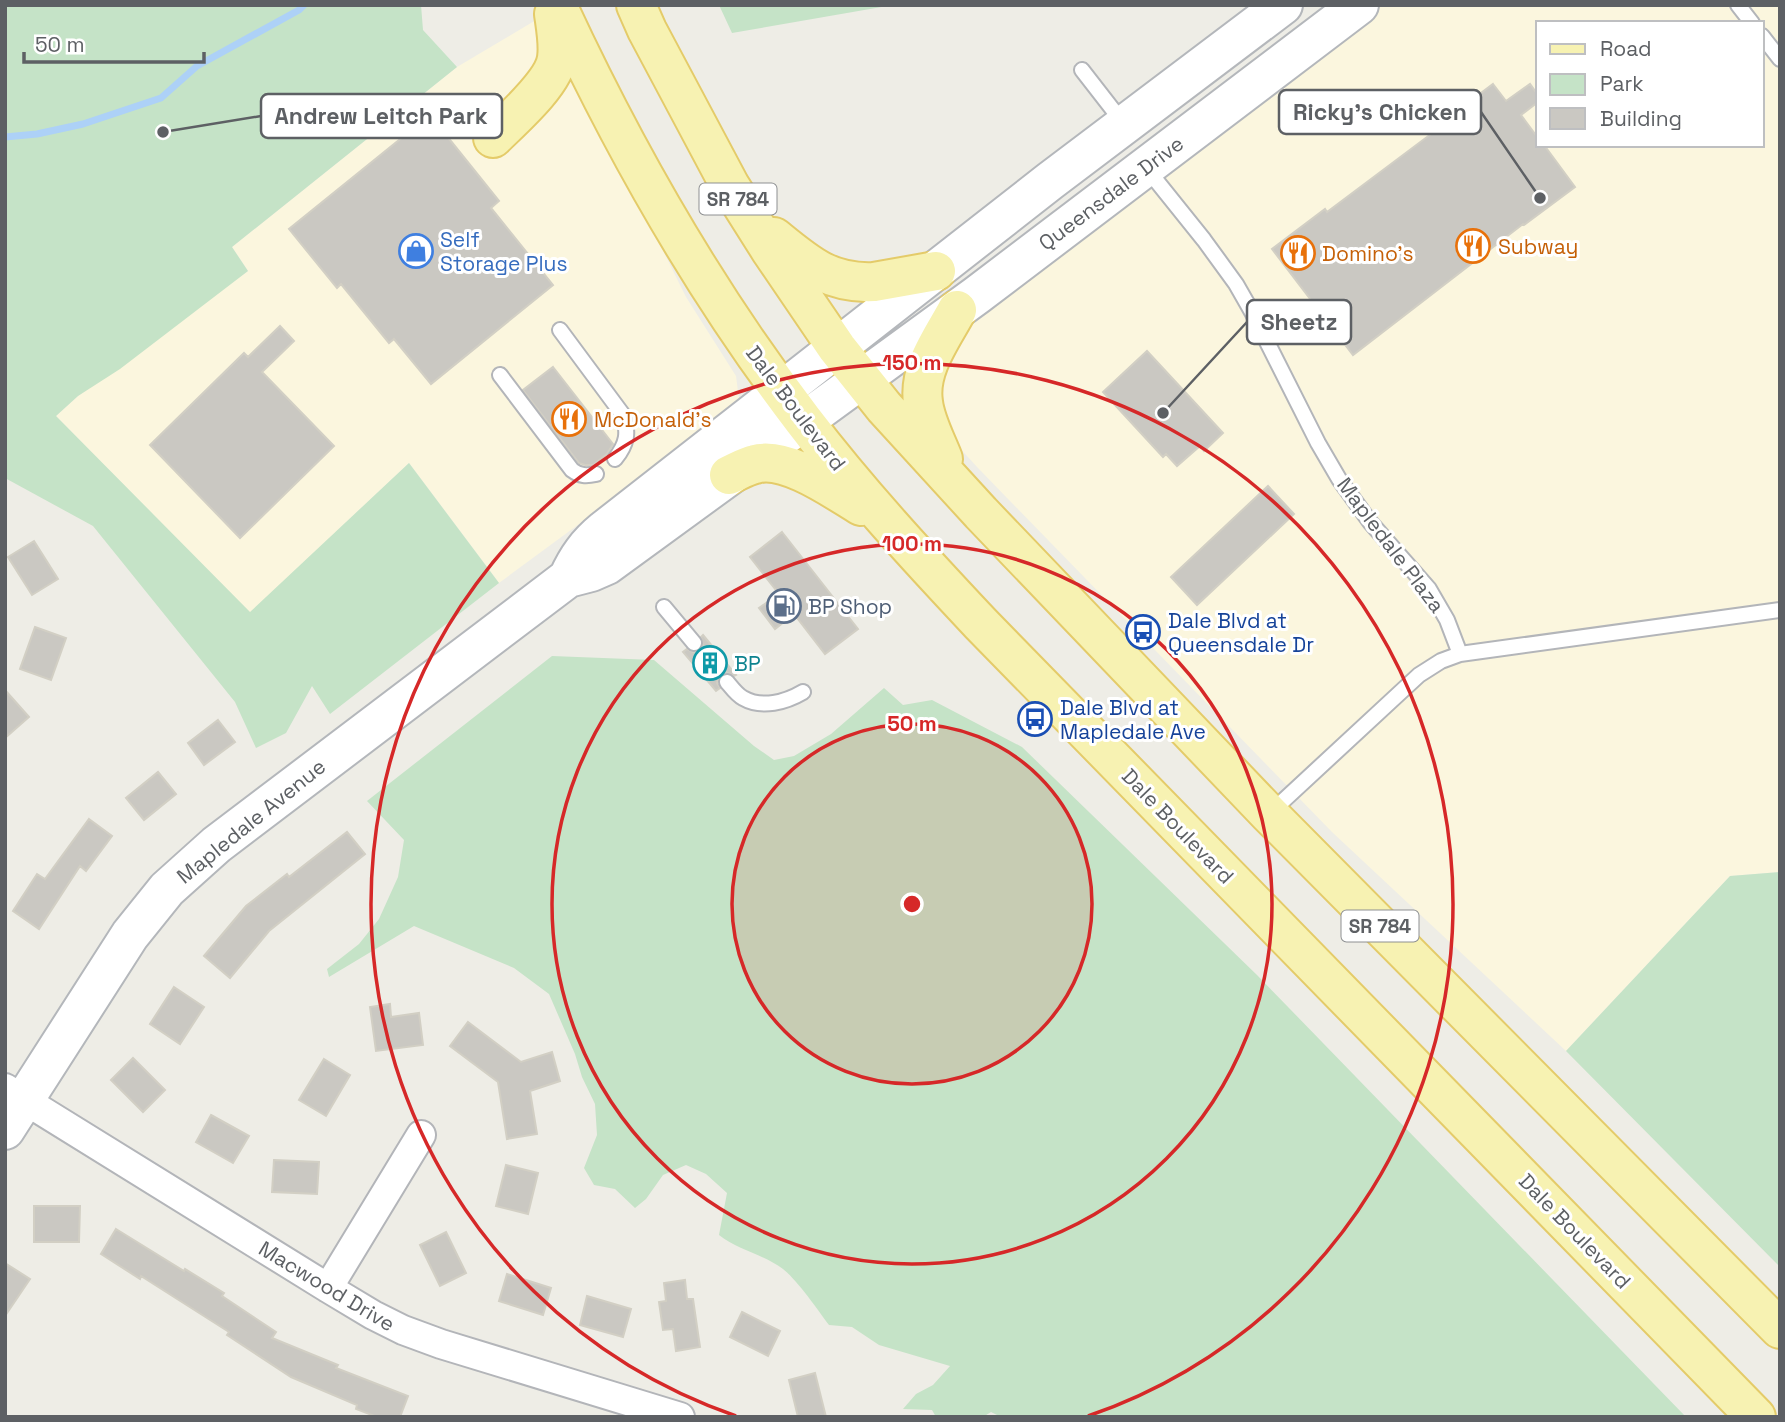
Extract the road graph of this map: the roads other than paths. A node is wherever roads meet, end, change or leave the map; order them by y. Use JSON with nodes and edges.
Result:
{"nodes":[{"id":1,"x":555,"y":5,"type":"edge"},
{"id":2,"x":636,"y":5,"type":"edge"},
{"id":3,"x":1283,"y":5,"type":"edge"},
{"id":4,"x":1359,"y":5,"type":"edge"},
{"id":5,"x":1738,"y":5,"type":"edge"},
{"id":6,"x":1750,"y":21,"type":"edge"},
{"id":7,"x":1764,"y":39,"type":"edge"},
{"id":8,"x":1780,"y":59,"type":"edge"},
{"id":9,"x":1082,"y":70,"type":"dead end"},
{"id":10,"x":1125,"y":125,"type":"junction"},
{"id":11,"x":493,"y":138,"type":"dead end"},
{"id":12,"x":1145,"y":167,"type":"junction"},
{"id":13,"x":749,"y":216,"type":"junction"},
{"id":14,"x":936,"y":271,"type":"junction"},
{"id":15,"x":957,"y":310,"type":"junction"},
{"id":16,"x":560,"y":330,"type":"dead end"},
{"id":17,"x":837,"y":348,"type":"junction"},
{"id":18,"x":500,"y":375,"type":"dead end"},
{"id":19,"x":862,"y":379,"type":"junction"},
{"id":20,"x":793,"y":406,"type":"junction"},
{"id":21,"x":615,"y":459,"type":"dead end"},
{"id":22,"x":596,"y":474,"type":"dead end"},
{"id":23,"x":729,"y":475,"type":"junction"},
{"id":24,"x":951,"y":481,"type":"junction"},
{"id":25,"x":885,"y":521,"type":"junction"},
{"id":26,"x":568,"y":578,"type":"junction"},
{"id":27,"x":664,"y":607,"type":"dead end"},
{"id":28,"x":1780,"y":610,"type":"edge"},
{"id":29,"x":694,"y":643,"type":"dead end"},
{"id":30,"x":1460,"y":654,"type":"junction"},
{"id":31,"x":727,"y":682,"type":"dead end"},
{"id":32,"x":803,"y":692,"type":"dead end"},
{"id":33,"x":1269,"y":814,"type":"junction"},
{"id":34,"x":12,"y":1106,"type":"edge"},
{"id":35,"x":421,"y":1135,"type":"dead end"},
{"id":36,"x":328,"y":1288,"type":"junction"},
{"id":37,"x":1780,"y":1329,"type":"edge"},
{"id":38,"x":680,"y":1417,"type":"edge"},
{"id":39,"x":1756,"y":1417,"type":"edge"}],
"edges":[{"from":1,"to":11,"type":"main road"},
{"from":1,"to":20,"type":"main road","name":"Dale Boulevard","number":"SR 784"},
{"from":2,"to":13,"type":"main road","number":"SR 784"},
{"from":3,"to":10,"type":"street"},
{"from":4,"to":12,"type":"street","name":"Queensdale Drive"},
{"from":5,"to":6,"type":"lane"},
{"from":7,"to":8,"type":"lane"},
{"from":9,"to":10,"type":"lane"},
{"from":10,"to":14,"type":"street"},
{"from":12,"to":15,"type":"street","name":"Queensdale Drive"},
{"from":12,"to":30,"type":"lane","name":"Mapledale Plaza"},
{"from":13,"to":14,"type":"main road"},
{"from":13,"to":17,"type":"main road","number":"SR 784"},
{"from":14,"to":17,"type":"street"},
{"from":15,"to":19,"type":"street","name":"Queensdale Drive"},
{"from":15,"to":24,"type":"main road"},
{"from":16,"to":21,"type":"lane"},
{"from":17,"to":19,"type":"main road","number":"SR 784"},
{"from":17,"to":20,"type":"street","name":"Mapledale Avenue"},
{"from":18,"to":22,"type":"lane"},
{"from":19,"to":20,"type":"street","name":"Mapledale Avenue"},
{"from":19,"to":24,"type":"main road","number":"SR 784"},
{"from":20,"to":23,"type":"street","name":"Mapledale Avenue"},
{"from":20,"to":25,"type":"main road","name":"Dale Boulevard","number":"SR 784"},
{"from":20,"to":26,"type":"street","name":"Mapledale Avenue"},
{"from":23,"to":25,"type":"main road"},
{"from":23,"to":26,"type":"street","name":"Mapledale Avenue"},
{"from":24,"to":33,"type":"main road","number":"SR 784"},
{"from":25,"to":39,"type":"main road","name":"Dale Boulevard","number":"SR 784"},
{"from":26,"to":34,"type":"street","name":"Mapledale Avenue"},
{"from":27,"to":29,"type":"lane"},
{"from":28,"to":30,"type":"lane"},
{"from":30,"to":33,"type":"lane"},
{"from":31,"to":32,"type":"lane"},
{"from":33,"to":37,"type":"main road","number":"SR 784"},
{"from":34,"to":36,"type":"street","name":"Macwood Drive"},
{"from":35,"to":36,"type":"street"},
{"from":36,"to":38,"type":"street","name":"Macwood Drive"}]}
